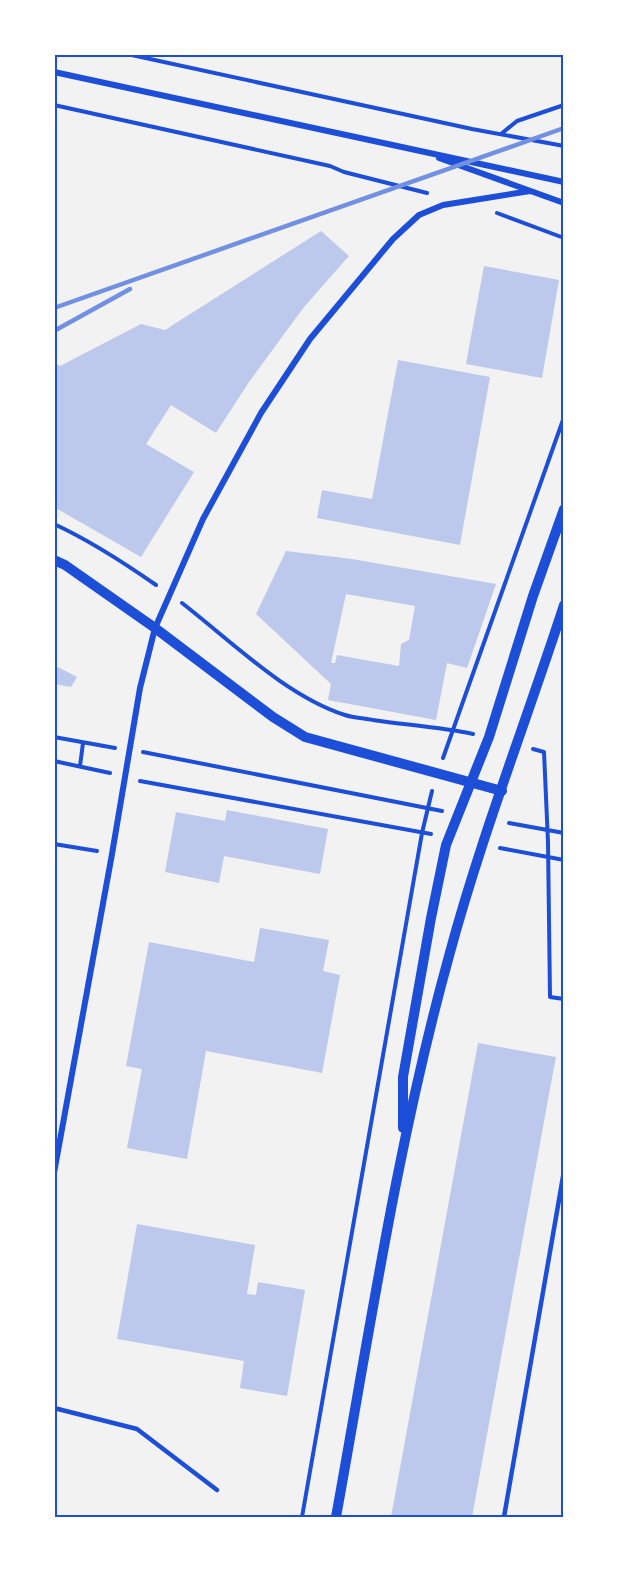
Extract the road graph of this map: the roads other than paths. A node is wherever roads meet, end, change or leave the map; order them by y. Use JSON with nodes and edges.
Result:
{"nodes":[{"id":1,"x":54,"y":72,"type":"edge"},
{"id":2,"x":422,"y":151,"type":"junction"},
{"id":3,"x":564,"y":182,"type":"edge"},
{"id":4,"x":530,"y":190,"type":"junction"},
{"id":5,"x":564,"y":203,"type":"edge"},
{"id":6,"x":564,"y":509,"type":"edge"},
{"id":7,"x":54,"y":560,"type":"edge"},
{"id":8,"x":564,"y":605,"type":"edge"},
{"id":9,"x":155,"y":628,"type":"junction"},
{"id":10,"x":471,"y":783,"type":"junction"},
{"id":11,"x":502,"y":791,"type":"junction"},
{"id":12,"x":402,"y":1149,"type":"junction"},
{"id":13,"x":564,"y":1171,"type":"edge"},
{"id":14,"x":54,"y":1173,"type":"edge"},
{"id":15,"x":54,"y":1408,"type":"edge"},
{"id":16,"x":217,"y":1490,"type":"dead end"},
{"id":17,"x":336,"y":1517,"type":"edge"},
{"id":18,"x":504,"y":1517,"type":"edge"}],
"edges":[{"from":1,"to":2,"type":"street"},
{"from":2,"to":3,"type":"street"},
{"from":2,"to":4,"type":"street"},
{"from":4,"to":5,"type":"street"},
{"from":4,"to":9,"type":"street"},
{"from":6,"to":10,"type":"street"},
{"from":7,"to":9,"type":"street"},
{"from":8,"to":11,"type":"street"},
{"from":9,"to":10,"type":"street"},
{"from":9,"to":14,"type":"street"},
{"from":10,"to":11,"type":"street"},
{"from":10,"to":12,"type":"street"},
{"from":11,"to":12,"type":"street"},
{"from":12,"to":17,"type":"street"},
{"from":13,"to":18,"type":"lane"},
{"from":15,"to":16,"type":"lane"}]}
